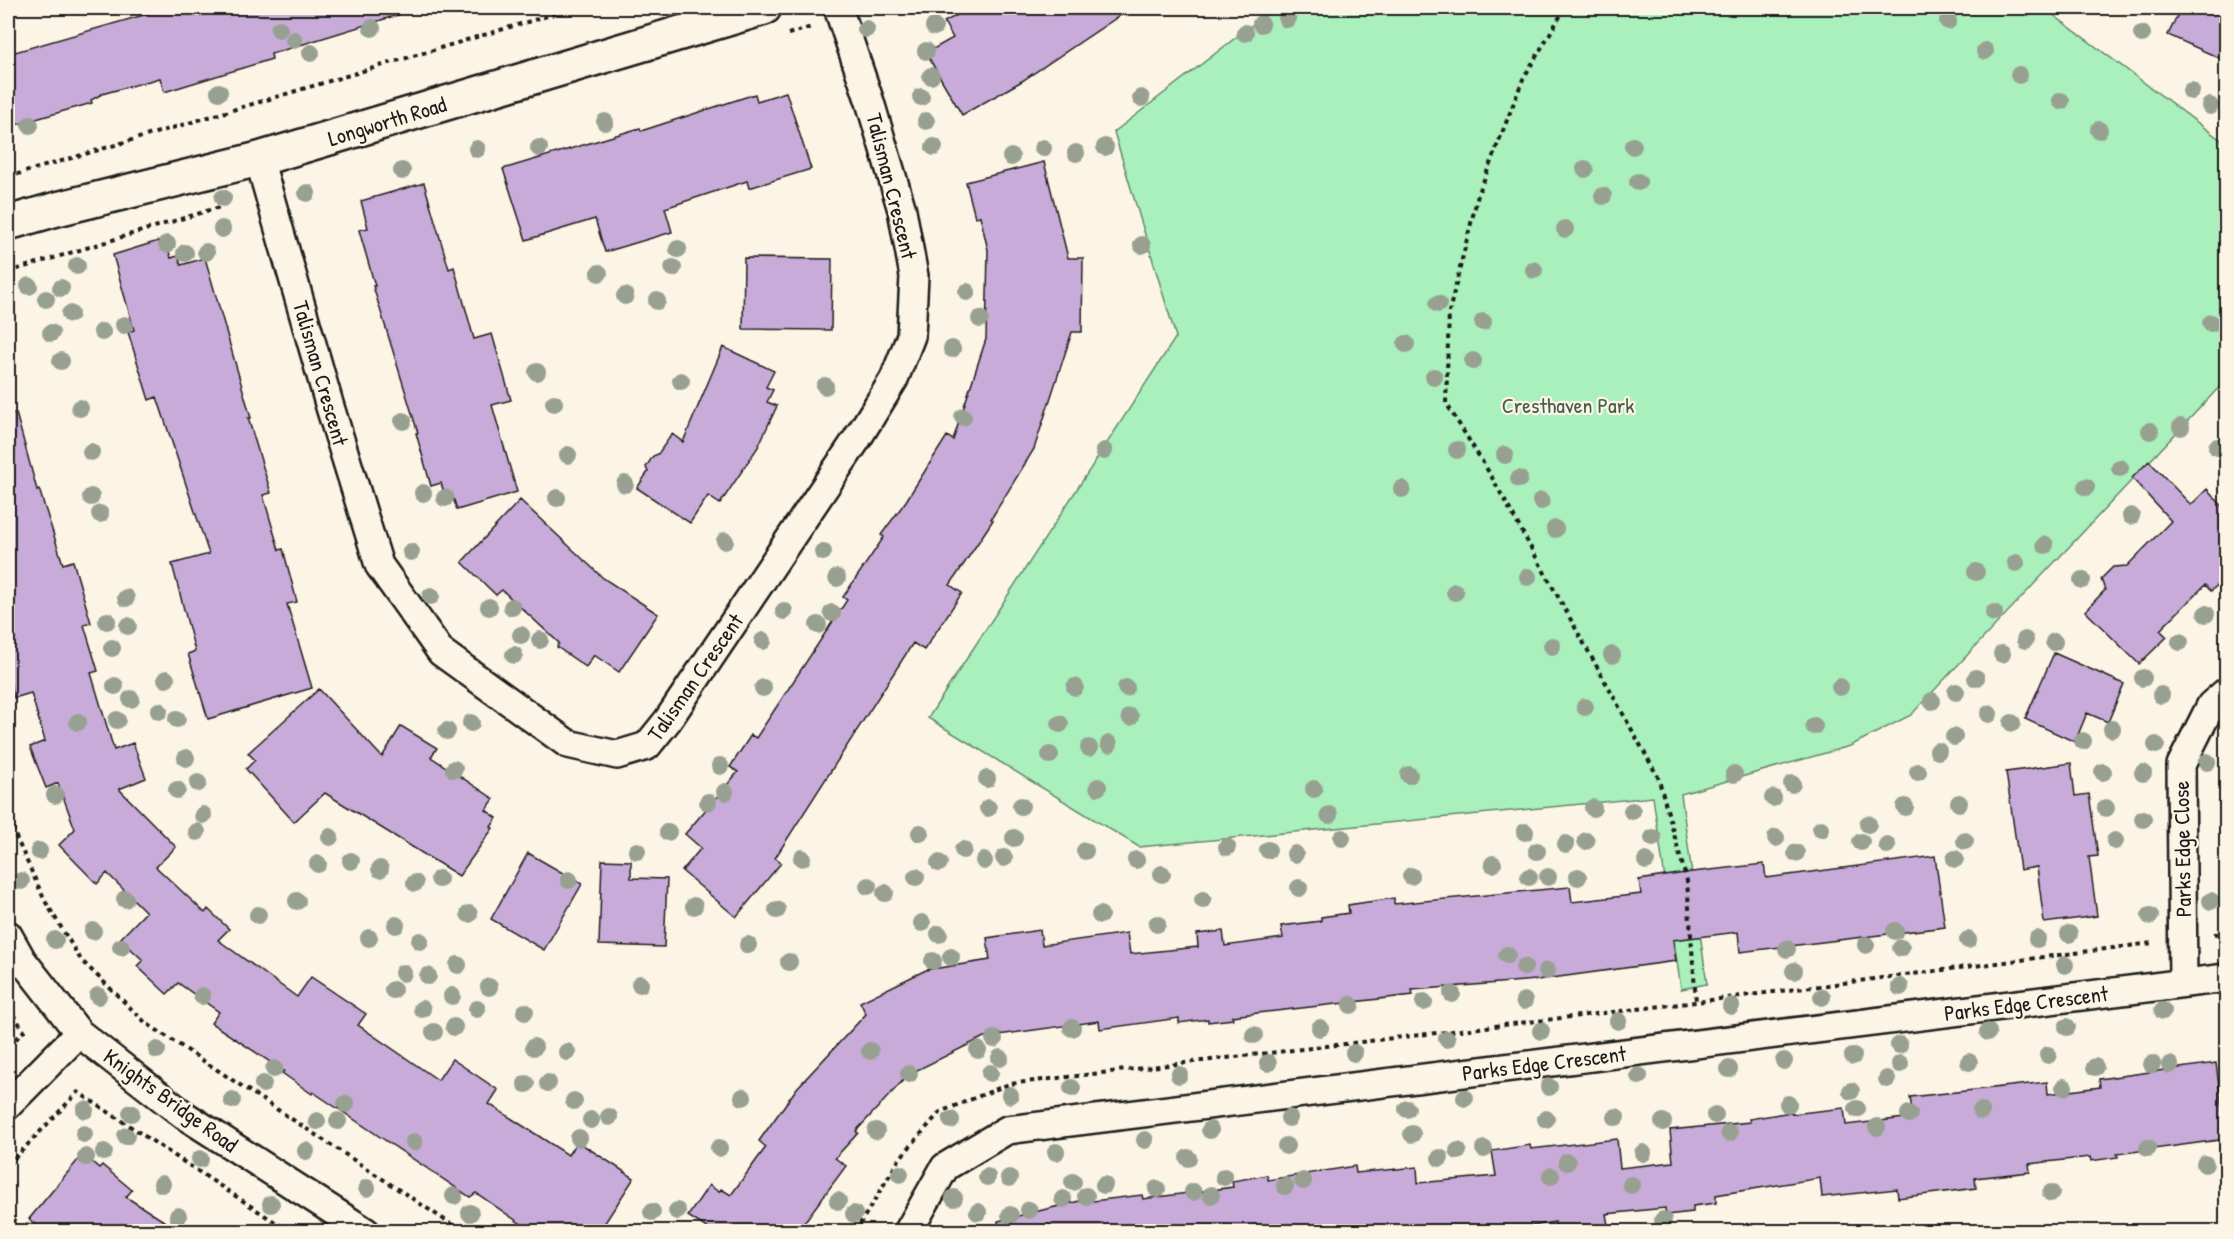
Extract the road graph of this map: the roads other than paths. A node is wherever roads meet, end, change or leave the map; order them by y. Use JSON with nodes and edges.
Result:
{"nodes":[{"id":1,"x":764,"y":8,"type":"edge"},
{"id":2,"x":838,"y":8,"type":"edge"},
{"id":3,"x":260,"y":159,"type":"junction"},
{"id":4,"x":8,"y":223,"type":"edge"},
{"id":5,"x":2226,"y":692,"type":"edge"},
{"id":6,"x":8,"y":935,"type":"edge"},
{"id":7,"x":2226,"y":978,"type":"edge"},
{"id":8,"x":2184,"y":983,"type":"junction"},
{"id":9,"x":79,"y":1033,"type":"junction"},
{"id":10,"x":8,"y":1105,"type":"edge"},
{"id":11,"x":366,"y":1232,"type":"edge"},
{"id":12,"x":908,"y":1232,"type":"edge"}],
"edges":[{"from":1,"to":3,"type":"street","name":"Longworth Road"},
{"from":2,"to":3,"type":"street","name":"Talisman Crescent"},
{"from":3,"to":4,"type":"street","name":"Longworth Road"},
{"from":5,"to":8,"type":"street","name":"Parks Edge Close"},
{"from":6,"to":9,"type":"street","name":"Knights Bridge Road"},
{"from":7,"to":8,"type":"street","name":"Parks Edge Crescent"},
{"from":8,"to":12,"type":"street","name":"Parks Edge Crescent"},
{"from":9,"to":10,"type":"street"},
{"from":9,"to":11,"type":"street","name":"Knights Bridge Road"}]}
